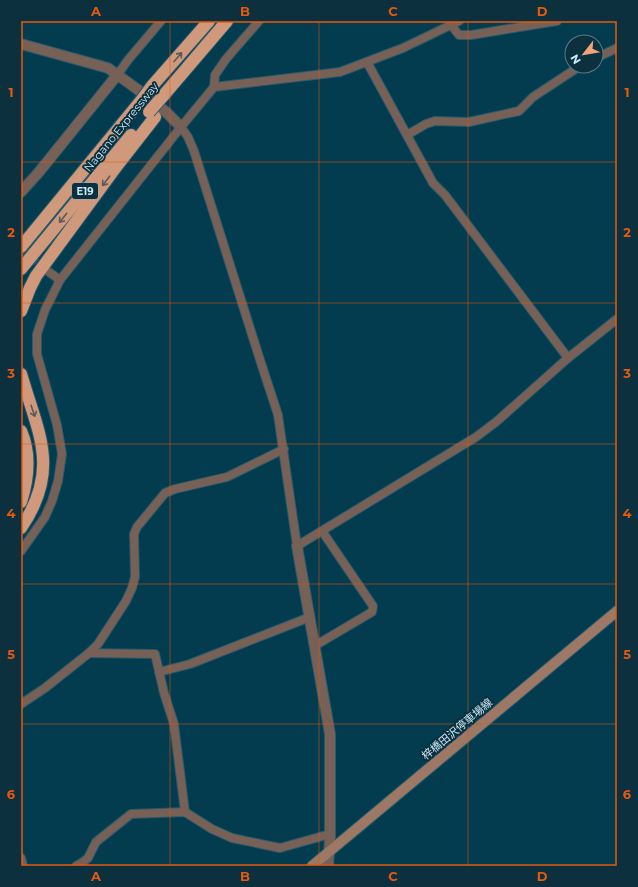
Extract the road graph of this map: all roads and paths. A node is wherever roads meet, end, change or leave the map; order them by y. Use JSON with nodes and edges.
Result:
{"nodes":[{"id":1,"x":161,"y":21,"type":"edge"},
{"id":2,"x":209,"y":21,"type":"edge"},
{"id":3,"x":227,"y":21,"type":"edge"},
{"id":4,"x":259,"y":21,"type":"edge"},
{"id":5,"x":557,"y":21,"type":"edge"},
{"id":6,"x":455,"y":23,"type":"edge"},
{"id":7,"x":21,"y":44,"type":"edge"},
{"id":8,"x":617,"y":48,"type":"edge"},
{"id":9,"x":604,"y":54,"type":"edge"},
{"id":10,"x":367,"y":62,"type":"junction"},
{"id":11,"x":118,"y":74,"type":"junction"},
{"id":12,"x":567,"y":74,"type":"edge"},
{"id":13,"x":214,"y":87,"type":"junction"},
{"id":14,"x":152,"y":114,"type":"junction"},
{"id":15,"x":181,"y":127,"type":"junction"},
{"id":16,"x":407,"y":135,"type":"junction"},
{"id":17,"x":21,"y":192,"type":"edge"},
{"id":18,"x":21,"y":247,"type":"edge"},
{"id":19,"x":21,"y":269,"type":"edge"},
{"id":20,"x":49,"y":272,"type":"tunnel mouth"},
{"id":21,"x":60,"y":280,"type":"junction"},
{"id":22,"x":21,"y":311,"type":"edge"},
{"id":23,"x":617,"y":319,"type":"edge"},
{"id":24,"x":568,"y":358,"type":"junction"},
{"id":25,"x":21,"y":374,"type":"edge"},
{"id":26,"x":21,"y":431,"type":"edge"},
{"id":27,"x":284,"y":449,"type":"junction"},
{"id":28,"x":21,"y":502,"type":"edge"},
{"id":29,"x":21,"y":528,"type":"edge"},
{"id":30,"x":322,"y":531,"type":"junction"},
{"id":31,"x":298,"y":546,"type":"junction"},
{"id":32,"x":21,"y":550,"type":"edge"},
{"id":33,"x":617,"y":611,"type":"edge"},
{"id":34,"x":310,"y":617,"type":"junction"},
{"id":35,"x":316,"y":645,"type":"junction"},
{"id":36,"x":89,"y":654,"type":"junction"},
{"id":37,"x":159,"y":672,"type":"junction"},
{"id":38,"x":21,"y":704,"type":"edge"},
{"id":39,"x":185,"y":812,"type":"junction"},
{"id":40,"x":330,"y":834,"type":"junction"},
{"id":41,"x":329,"y":852,"type":"junction"},
{"id":42,"x":21,"y":858,"type":"edge"},
{"id":43,"x":23,"y":866,"type":"edge"},
{"id":44,"x":76,"y":866,"type":"edge"},
{"id":45,"x":312,"y":866,"type":"edge"},
{"id":46,"x":328,"y":866,"type":"edge"}],
"edges":[{"from":1,"to":11,"type":"street"},
{"from":18,"to":2,"type":"highway","name":"Nagano Expressway","number":"E19","one_way":true,"bridge":true},
{"from":3,"to":14,"type":"highway","name":"Nagano Expressway","number":"E19","bridge":true},
{"from":4,"to":13,"type":"street"},
{"from":5,"to":6,"type":"street"},
{"from":6,"to":10,"type":"street"},
{"from":7,"to":11,"type":"street"},
{"from":8,"to":9,"type":"street"},
{"from":10,"to":13,"type":"street"},
{"from":10,"to":16,"type":"street"},
{"from":11,"to":15,"type":"street"},
{"from":11,"to":17,"type":"street"},
{"from":12,"to":16,"type":"street"},
{"from":13,"to":15,"type":"street"},
{"from":14,"to":19,"type":"highway","name":"Nagano Expressway","number":"E19","one_way":true},
{"from":14,"to":22,"type":"highway","one_way":true},
{"from":15,"to":21,"type":"street"},
{"from":15,"to":27,"type":"street"},
{"from":16,"to":24,"type":"street"},
{"from":20,"to":21,"type":"street"},
{"from":21,"to":32,"type":"street"},
{"from":23,"to":24,"type":"street"},
{"from":24,"to":30,"type":"street"},
{"from":25,"to":29,"type":"highway","one_way":true},
{"from":26,"to":28,"type":"highway"},
{"from":27,"to":31,"type":"street"},
{"from":27,"to":36,"type":"street"},
{"from":30,"to":31,"type":"street"},
{"from":30,"to":35,"type":"street"},
{"from":31,"to":34,"type":"street"},
{"from":33,"to":41,"type":"main road","name":"梓橋田沢停車場線"},
{"from":34,"to":35,"type":"street"},
{"from":34,"to":37,"type":"street"},
{"from":35,"to":40,"type":"street"},
{"from":36,"to":37,"type":"street"},
{"from":36,"to":38,"type":"street"},
{"from":37,"to":39,"type":"street"},
{"from":39,"to":40,"type":"street"},
{"from":39,"to":44,"type":"street"},
{"from":40,"to":41,"type":"street"},
{"from":41,"to":45,"type":"main road","name":"梓橋田沢停車場線"},
{"from":41,"to":46,"type":"street"},
{"from":42,"to":43,"type":"street"}]}
